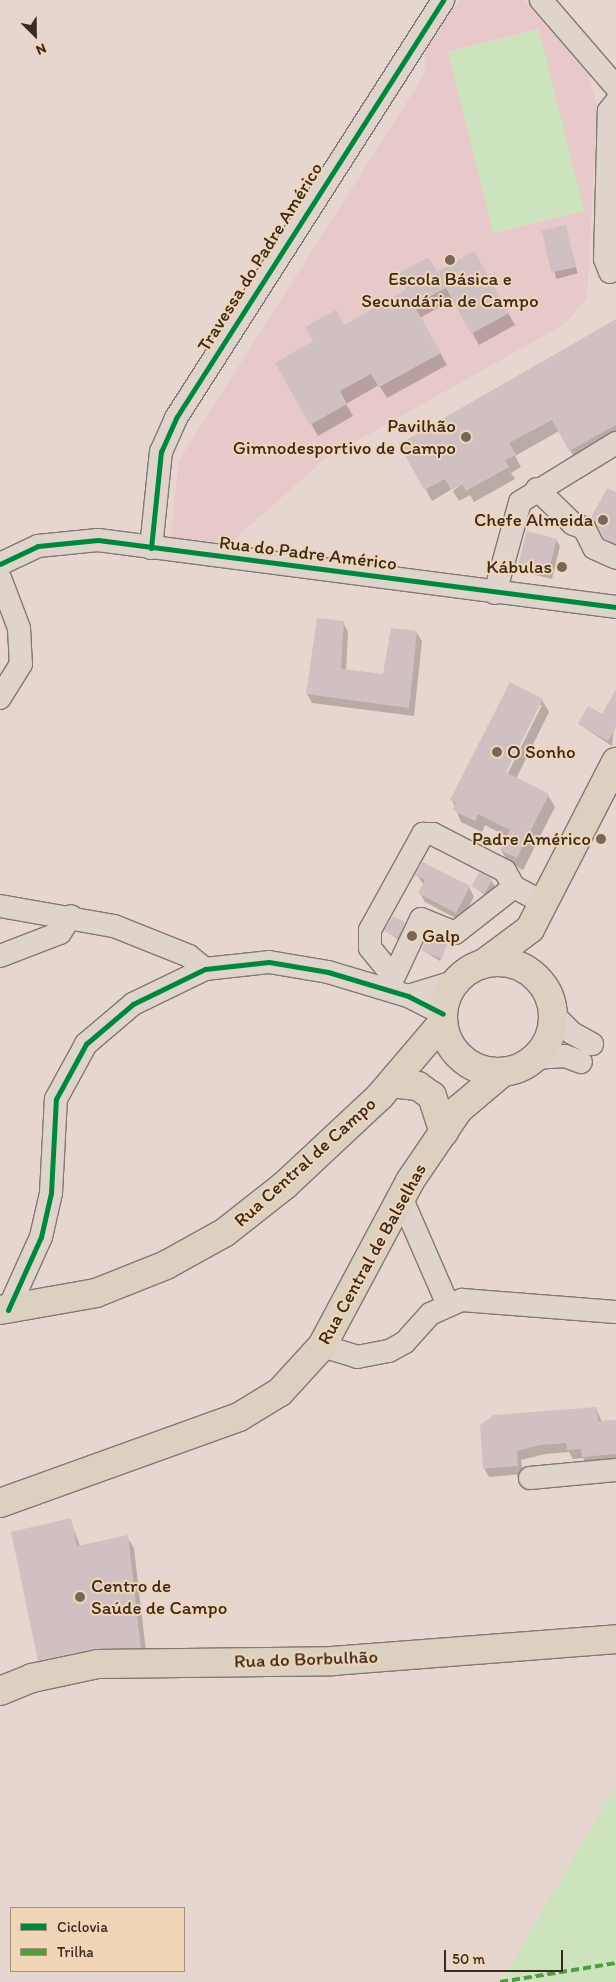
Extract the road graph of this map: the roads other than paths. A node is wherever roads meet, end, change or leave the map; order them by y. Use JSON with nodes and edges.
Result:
{"nodes":[{"id":1,"x":443,"y":0,"type":"edge"},
{"id":2,"x":542,"y":0,"type":"edge"},
{"id":3,"x":616,"y":87,"type":"edge"},
{"id":4,"x":616,"y":102,"type":"edge"},
{"id":5,"x":610,"y":272,"type":"dead end"},
{"id":6,"x":616,"y":443,"type":"edge"},
{"id":7,"x":536,"y":489,"type":"junction"},
{"id":8,"x":151,"y":548,"type":"junction"},
{"id":9,"x":616,"y":558,"type":"edge"},
{"id":10,"x":0,"y":564,"type":"edge"},
{"id":11,"x":0,"y":578,"type":"edge"},
{"id":12,"x":495,"y":593,"type":"junction"},
{"id":13,"x":616,"y":607,"type":"edge"},
{"id":14,"x":0,"y":698,"type":"edge"},
{"id":15,"x":616,"y":762,"type":"edge"},
{"id":16,"x":514,"y":887,"type":"junction"},
{"id":17,"x":544,"y":903,"type":"junction"},
{"id":18,"x":0,"y":906,"type":"edge"},
{"id":19,"x":71,"y":916,"type":"junction"},
{"id":20,"x":530,"y":929,"type":"junction"},
{"id":21,"x":0,"y":956,"type":"edge"},
{"id":22,"x":483,"y":964,"type":"junction"},
{"id":23,"x":205,"y":969,"type":"junction"},
{"id":24,"x":539,"y":980,"type":"junction"},
{"id":25,"x":456,"y":981,"type":"junction"},
{"id":26,"x":396,"y":987,"type":"junction"},
{"id":27,"x":554,"y":1015,"type":"junction"},
{"id":28,"x":443,"y":1018,"type":"junction"},
{"id":29,"x":460,"y":1057,"type":"junction"},
{"id":30,"x":535,"y":1058,"type":"junction"},
{"id":31,"x":503,"y":1072,"type":"junction"},
{"id":32,"x":389,"y":1090,"type":"junction"},
{"id":33,"x":458,"y":1110,"type":"junction"},
{"id":34,"x":444,"y":1132,"type":"junction"},
{"id":35,"x":402,"y":1197,"type":"junction"},
{"id":36,"x":447,"y":1303,"type":"junction"},
{"id":37,"x":4,"y":1310,"type":"edge"},
{"id":38,"x":616,"y":1312,"type":"edge"},
{"id":39,"x":322,"y":1346,"type":"junction"},
{"id":40,"x":616,"y":1470,"type":"edge"},
{"id":41,"x":530,"y":1478,"type":"dead end"},
{"id":42,"x":0,"y":1503,"type":"edge"},
{"id":43,"x":616,"y":1640,"type":"edge"},
{"id":44,"x":0,"y":1691,"type":"edge"}],
"edges":[{"from":1,"to":8,"type":"street","name":"Travessa do Padre Américo"},
{"from":2,"to":3,"type":"street"},
{"from":4,"to":5,"type":"street"},
{"from":6,"to":7,"type":"street"},
{"from":7,"to":9,"type":"street"},
{"from":7,"to":12,"type":"street"},
{"from":8,"to":10,"type":"street","name":"Rua do Padre Américo"},
{"from":8,"to":12,"type":"street","name":"Rua do Padre Américo"},
{"from":11,"to":14,"type":"street"},
{"from":12,"to":13,"type":"street","name":"Rua do Padre Américo"},
{"from":15,"to":17,"type":"main road"},
{"from":16,"to":17,"type":"street"},
{"from":16,"to":26,"type":"street"},
{"from":16,"to":26,"type":"street"},
{"from":17,"to":20,"type":"main road"},
{"from":18,"to":19,"type":"street"},
{"from":19,"to":21,"type":"street"},
{"from":19,"to":23,"type":"street"},
{"from":20,"to":22,"type":"main road"},
{"from":20,"to":24,"type":"main road"},
{"from":22,"to":24,"type":"main road"},
{"from":22,"to":25,"type":"main road"},
{"from":23,"to":26,"type":"street"},
{"from":23,"to":37,"type":"street"},
{"from":24,"to":27,"type":"main road"},
{"from":25,"to":26,"type":"street"},
{"from":25,"to":28,"type":"main road"},
{"from":26,"to":28,"type":"street"},
{"from":27,"to":30,"type":"main road"},
{"from":27,"to":30,"type":"street"},
{"from":28,"to":29,"type":"main road"},
{"from":28,"to":32,"type":"main road","name":"Rua Central de Campo"},
{"from":29,"to":31,"type":"main road"},
{"from":29,"to":32,"type":"main road","name":"Rua Central de Campo"},
{"from":29,"to":33,"type":"main road","name":"Rua Central de Balselhas"},
{"from":30,"to":31,"type":"main road"},
{"from":31,"to":33,"type":"main road","name":"Rua Central de Balselhas"},
{"from":32,"to":34,"type":"main road"},
{"from":32,"to":37,"type":"main road","name":"Rua Central de Campo"},
{"from":33,"to":34,"type":"main road","name":"Rua Central de Balselhas"},
{"from":34,"to":35,"type":"main road","name":"Rua Central de Balselhas"},
{"from":35,"to":36,"type":"street"},
{"from":35,"to":39,"type":"main road","name":"Rua Central de Balselhas"},
{"from":36,"to":38,"type":"street"},
{"from":36,"to":39,"type":"street"},
{"from":39,"to":42,"type":"main road","name":"Rua Central de Balselhas"},
{"from":40,"to":41,"type":"street"},
{"from":43,"to":44,"type":"main road","name":"Rua do Borbulhão"}]}
